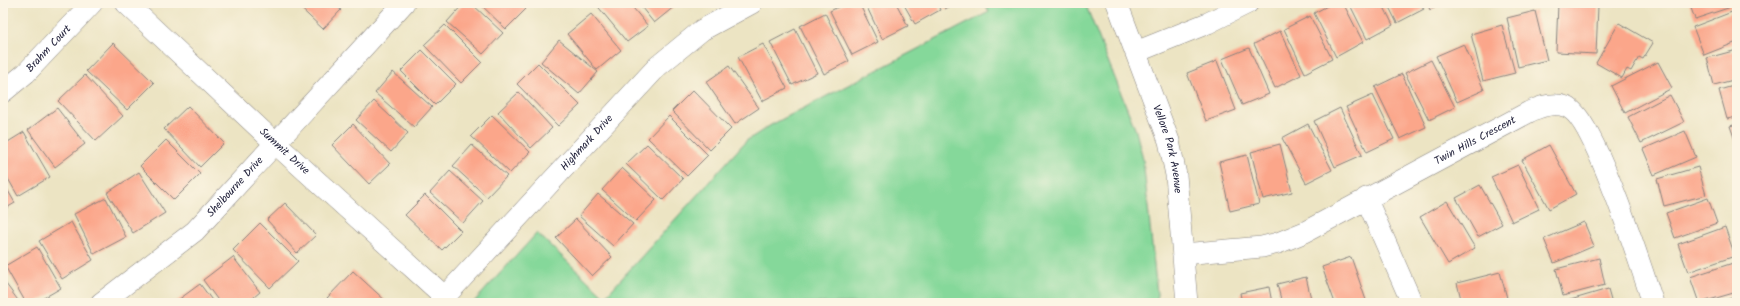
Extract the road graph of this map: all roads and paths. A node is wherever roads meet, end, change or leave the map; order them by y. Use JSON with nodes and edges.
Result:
{"nodes":[{"id":1,"x":92,"y":3,"type":"edge"},
{"id":2,"x":126,"y":3,"type":"edge"},
{"id":3,"x":404,"y":3,"type":"edge"},
{"id":4,"x":752,"y":3,"type":"edge"},
{"id":5,"x":1117,"y":3,"type":"edge"},
{"id":6,"x":1248,"y":3,"type":"edge"},
{"id":7,"x":1136,"y":52,"type":"junction"},
{"id":8,"x":3,"y":92,"type":"edge"},
{"id":9,"x":276,"y":144,"type":"junction"},
{"id":10,"x":1366,"y":198,"type":"junction"},
{"id":11,"x":1183,"y":254,"type":"junction"},
{"id":12,"x":442,"y":300,"type":"edge"},
{"id":13,"x":101,"y":303,"type":"edge"},
{"id":14,"x":1187,"y":303,"type":"edge"},
{"id":15,"x":1412,"y":303,"type":"edge"},
{"id":16,"x":1653,"y":303,"type":"edge"}],
"edges":[{"from":1,"to":8,"type":"street","name":"Brahm Court"},
{"from":2,"to":9,"type":"street","name":"Summit Drive"},
{"from":3,"to":9,"type":"street","name":"Shelbourne Drive"},
{"from":4,"to":12,"type":"street","name":"Highmark Drive"},
{"from":5,"to":7,"type":"street","name":"Vellore Park Avenue"},
{"from":6,"to":7,"type":"street"},
{"from":7,"to":11,"type":"street","name":"Vellore Park Avenue"},
{"from":9,"to":12,"type":"street","name":"Summit Drive"},
{"from":9,"to":13,"type":"street","name":"Shelbourne Drive"},
{"from":10,"to":11,"type":"street","name":"Twin Hills Crescent"},
{"from":10,"to":15,"type":"street"},
{"from":10,"to":16,"type":"street","name":"Twin Hills Crescent"},
{"from":11,"to":14,"type":"street","name":"Vellore Park Avenue"}]}
